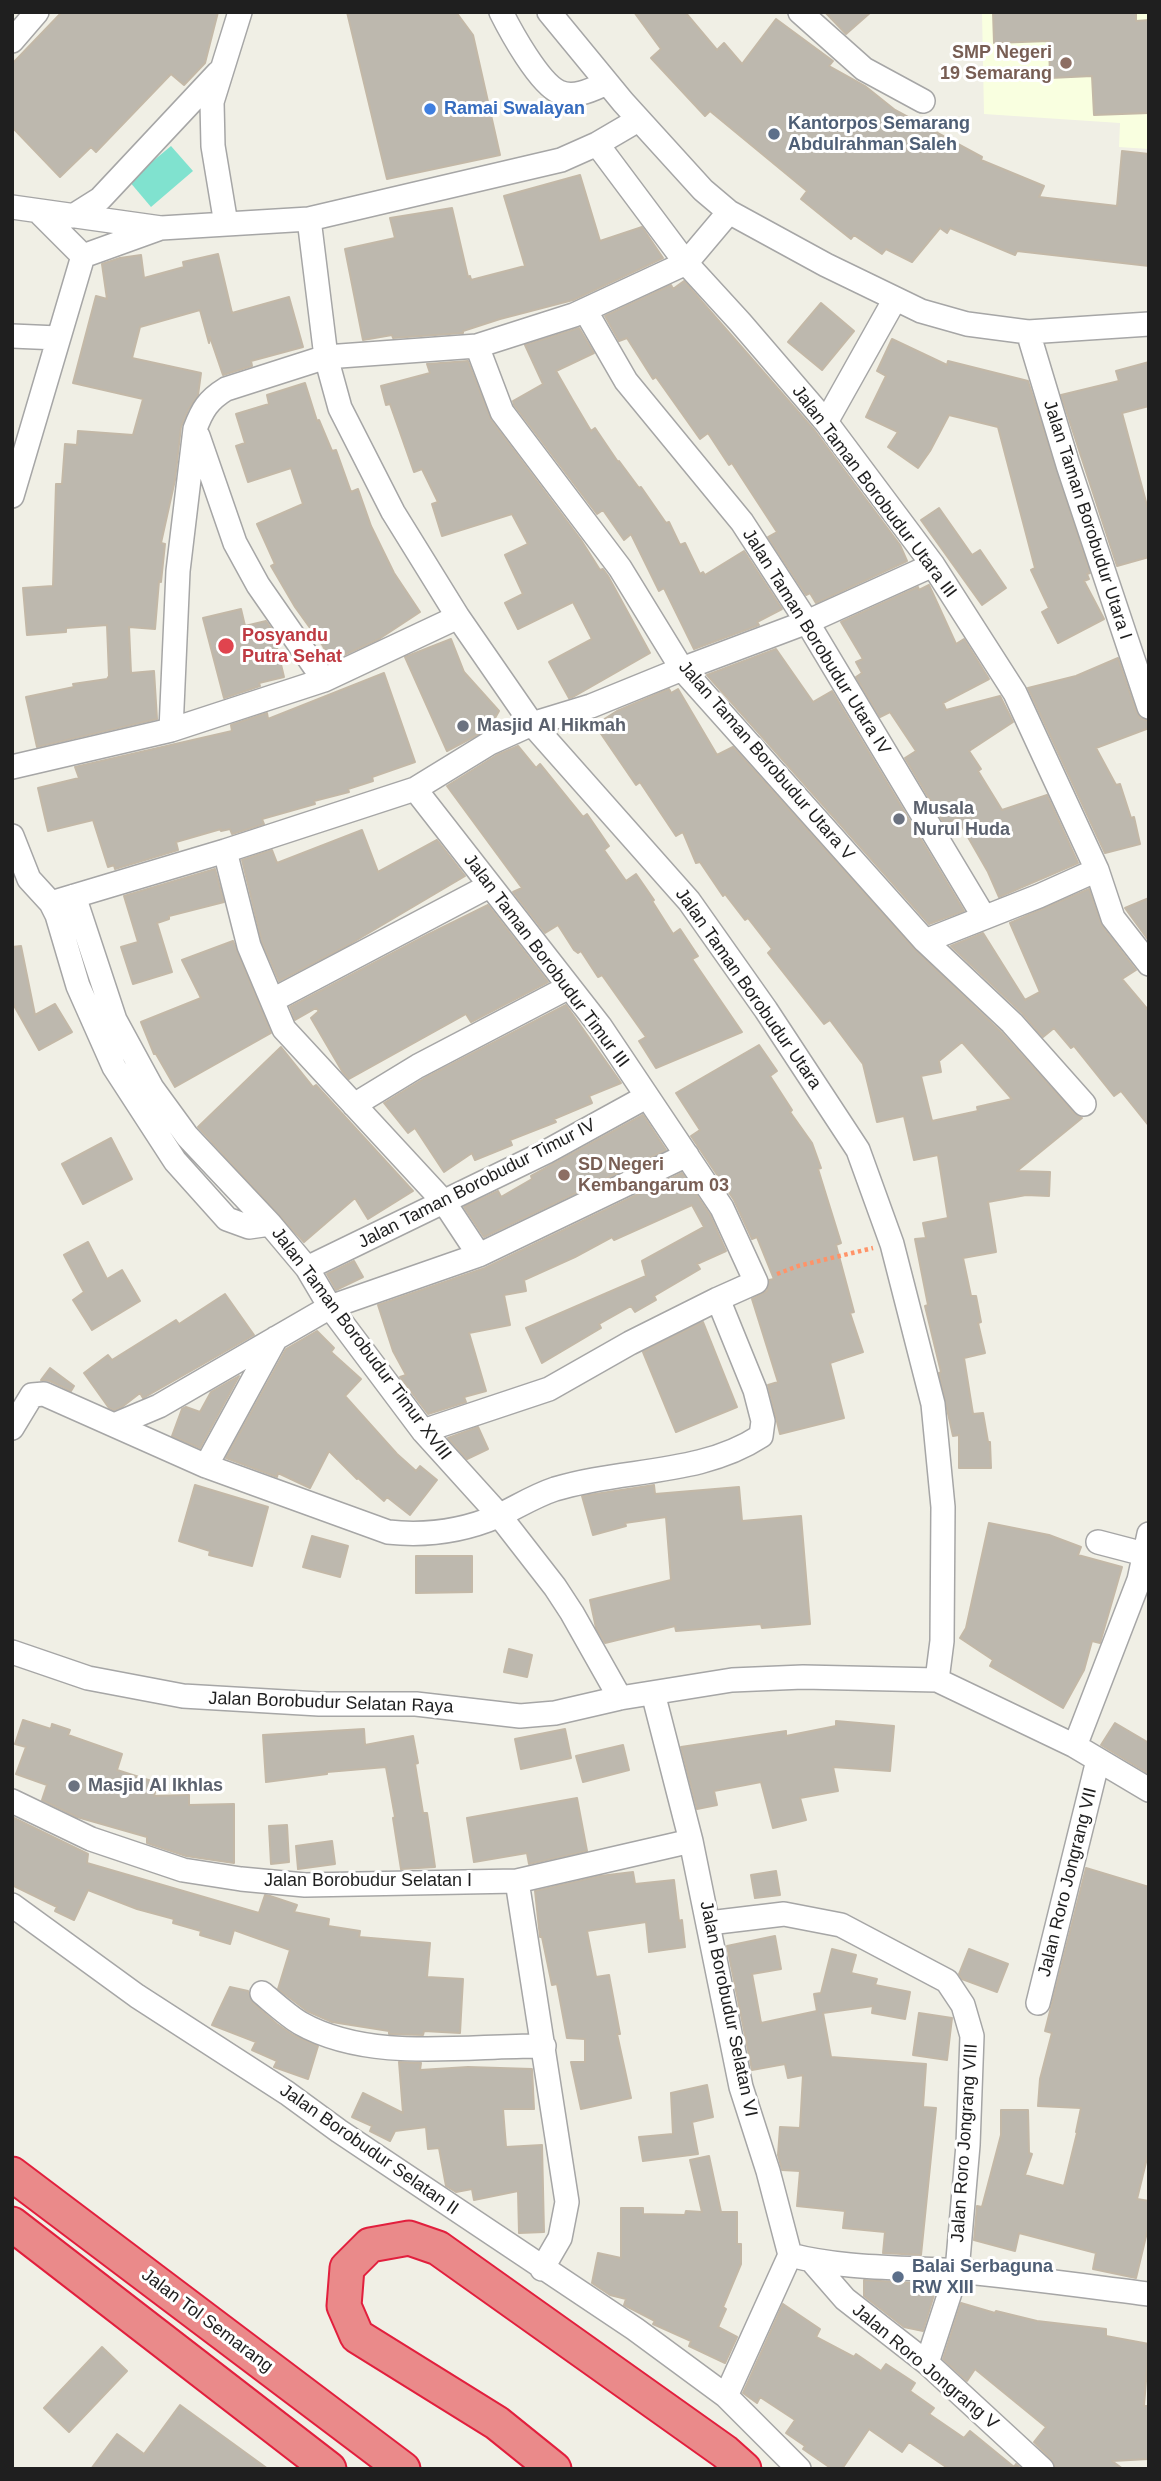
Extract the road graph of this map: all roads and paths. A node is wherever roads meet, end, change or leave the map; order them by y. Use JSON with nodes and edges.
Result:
{"nodes":[{"id":1,"x":37,"y":12,"type":"edge"},
{"id":2,"x":240,"y":12,"type":"edge"},
{"id":3,"x":501,"y":12,"type":"edge"},
{"id":4,"x":800,"y":12,"type":"edge"},
{"id":5,"x":552,"y":13,"type":"edge"},
{"id":6,"x":12,"y":41,"type":"edge"},
{"id":7,"x":223,"y":69,"type":"junction"},
{"id":8,"x":607,"y":83,"type":"junction"},
{"id":9,"x":923,"y":101,"type":"dead end"},
{"id":10,"x":638,"y":120,"type":"junction"},
{"id":11,"x":597,"y":144,"type":"junction"},
{"id":12,"x":12,"y":207,"type":"edge"},
{"id":13,"x":39,"y":212,"type":"junction"},
{"id":14,"x":729,"y":212,"type":"junction"},
{"id":15,"x":73,"y":216,"type":"junction"},
{"id":16,"x":309,"y":219,"type":"junction"},
{"id":17,"x":226,"y":224,"type":"junction"},
{"id":18,"x":161,"y":228,"type":"junction"},
{"id":19,"x":83,"y":256,"type":"junction"},
{"id":20,"x":686,"y":263,"type":"junction"},
{"id":21,"x":895,"y":299,"type":"junction"},
{"id":22,"x":585,"y":310,"type":"junction"},
{"id":23,"x":1149,"y":324,"type":"edge"},
{"id":24,"x":1028,"y":332,"type":"junction"},
{"id":25,"x":12,"y":336,"type":"edge"},
{"id":26,"x":58,"y":338,"type":"junction"},
{"id":27,"x":477,"y":346,"type":"junction"},
{"id":28,"x":326,"y":357,"type":"junction"},
{"id":29,"x":826,"y":422,"type":"junction"},
{"id":30,"x":195,"y":429,"type":"junction"},
{"id":31,"x":13,"y":489,"type":"edge"},
{"id":32,"x":933,"y":565,"type":"junction"},
{"id":33,"x":458,"y":617,"type":"junction"},
{"id":34,"x":807,"y":622,"type":"junction"},
{"id":35,"x":682,"y":668,"type":"junction"},
{"id":36,"x":324,"y":680,"type":"junction"},
{"id":37,"x":1149,"y":707,"type":"edge"},
{"id":38,"x":532,"y":724,"type":"junction"},
{"id":39,"x":171,"y":730,"type":"junction"},
{"id":40,"x":12,"y":767,"type":"edge"},
{"id":41,"x":415,"y":789,"type":"junction"},
{"id":42,"x":12,"y":836,"type":"edge"},
{"id":43,"x":225,"y":851,"type":"junction"},
{"id":44,"x":1097,"y":870,"type":"junction"},
{"id":45,"x":489,"y":886,"type":"junction"},
{"id":46,"x":74,"y":897,"type":"junction"},
{"id":47,"x":51,"y":903,"type":"junction"},
{"id":48,"x":984,"y":917,"type":"junction"},
{"id":49,"x":926,"y":941,"type":"junction"},
{"id":50,"x":1149,"y":964,"type":"edge"},
{"id":51,"x":569,"y":987,"type":"junction"},
{"id":52,"x":272,"y":1000,"type":"junction"},
{"id":53,"x":646,"y":1097,"type":"junction"},
{"id":54,"x":1084,"y":1104,"type":"dead end"},
{"id":55,"x":354,"y":1105,"type":"junction"},
{"id":56,"x":687,"y":1154,"type":"junction"},
{"id":57,"x":444,"y":1202,"type":"junction"},
{"id":58,"x":270,"y":1224,"type":"junction"},
{"id":59,"x":892,"y":1244,"type":"junction"},
{"id":60,"x":480,"y":1255,"type":"junction"},
{"id":61,"x":307,"y":1268,"type":"junction"},
{"id":62,"x":756,"y":1282,"type":"junction"},
{"id":63,"x":718,"y":1299,"type":"junction"},
{"id":64,"x":330,"y":1307,"type":"junction"},
{"id":65,"x":276,"y":1338,"type":"junction"},
{"id":66,"x":114,"y":1425,"type":"junction"},
{"id":67,"x":12,"y":1428,"type":"edge"},
{"id":68,"x":423,"y":1431,"type":"junction"},
{"id":69,"x":206,"y":1466,"type":"junction"},
{"id":70,"x":499,"y":1516,"type":"junction"},
{"id":71,"x":1098,"y":1542,"type":"dead end"},
{"id":72,"x":1146,"y":1544,"type":"edge"},
{"id":73,"x":1144,"y":1582,"type":"edge"},
{"id":74,"x":12,"y":1652,"type":"edge"},
{"id":75,"x":937,"y":1680,"type":"junction"},
{"id":76,"x":653,"y":1693,"type":"junction"},
{"id":77,"x":620,"y":1698,"type":"junction"},
{"id":78,"x":1074,"y":1746,"type":"junction"},
{"id":79,"x":1098,"y":1760,"type":"junction"},
{"id":80,"x":1149,"y":1790,"type":"edge"},
{"id":81,"x":12,"y":1801,"type":"edge"},
{"id":82,"x":691,"y":1841,"type":"junction"},
{"id":83,"x":517,"y":1881,"type":"junction"},
{"id":84,"x":12,"y":1905,"type":"edge"},
{"id":85,"x":709,"y":1923,"type":"junction"},
{"id":86,"x":262,"y":1993,"type":"dead end"},
{"id":87,"x":1038,"y":2003,"type":"dead end"},
{"id":88,"x":544,"y":2046,"type":"junction"},
{"id":89,"x":12,"y":2174,"type":"edge"},
{"id":90,"x":12,"y":2224,"type":"edge"},
{"id":91,"x":801,"y":2258,"type":"junction"},
{"id":92,"x":542,"y":2269,"type":"junction"},
{"id":93,"x":957,"y":2271,"type":"junction"},
{"id":94,"x":1149,"y":2294,"type":"edge"},
{"id":95,"x":927,"y":2363,"type":"junction"},
{"id":96,"x":726,"y":2396,"type":"junction"},
{"id":97,"x":315,"y":2464,"type":"edge"},
{"id":98,"x":403,"y":2469,"type":"edge"},
{"id":99,"x":554,"y":2469,"type":"edge"},
{"id":100,"x":744,"y":2469,"type":"edge"},
{"id":101,"x":800,"y":2469,"type":"edge"},
{"id":102,"x":1042,"y":2469,"type":"edge"}],
"edges":[{"from":1,"to":6,"type":"street"},
{"from":2,"to":7,"type":"street"},
{"from":3,"to":8,"type":"street"},
{"from":4,"to":9,"type":"street"},
{"from":5,"to":8,"type":"street"},
{"from":7,"to":15,"type":"street"},
{"from":7,"to":17,"type":"street"},
{"from":8,"to":10,"type":"street"},
{"from":10,"to":11,"type":"street"},
{"from":10,"to":14,"type":"street"},
{"from":11,"to":16,"type":"street"},
{"from":11,"to":20,"type":"street","name":"Jalan Taman Borobudur Utara III"},
{"from":12,"to":13,"type":"street"},
{"from":13,"to":15,"type":"street"},
{"from":13,"to":19,"type":"street"},
{"from":14,"to":20,"type":"street"},
{"from":14,"to":21,"type":"street"},
{"from":15,"to":18,"type":"street"},
{"from":16,"to":17,"type":"street"},
{"from":16,"to":28,"type":"street","name":"Jalan Taman Borobudur Utara"},
{"from":17,"to":18,"type":"street"},
{"from":18,"to":19,"type":"street"},
{"from":19,"to":26,"type":"street"},
{"from":20,"to":22,"type":"street"},
{"from":20,"to":29,"type":"street","name":"Jalan Taman Borobudur Utara III"},
{"from":21,"to":24,"type":"street"},
{"from":21,"to":29,"type":"street"},
{"from":22,"to":27,"type":"street"},
{"from":22,"to":34,"type":"street","name":"Jalan Taman Borobudur Utara IV"},
{"from":23,"to":24,"type":"street"},
{"from":24,"to":37,"type":"street","name":"Jalan Taman Borobudur Utara I"},
{"from":25,"to":26,"type":"street"},
{"from":26,"to":31,"type":"street"},
{"from":27,"to":28,"type":"street"},
{"from":27,"to":35,"type":"street","name":"Jalan Taman Borobudur Utara V"},
{"from":28,"to":30,"type":"street"},
{"from":28,"to":33,"type":"street","name":"Jalan Taman Borobudur Utara"},
{"from":29,"to":32,"type":"street","name":"Jalan Taman Borobudur Utara III"},
{"from":30,"to":36,"type":"street"},
{"from":30,"to":39,"type":"street"},
{"from":32,"to":34,"type":"street"},
{"from":32,"to":44,"type":"street","name":"Jalan Taman Borobudur Utara III"},
{"from":33,"to":36,"type":"street"},
{"from":33,"to":38,"type":"street","name":"Jalan Taman Borobudur Utara"},
{"from":34,"to":35,"type":"street"},
{"from":34,"to":48,"type":"street","name":"Jalan Taman Borobudur Utara IV"},
{"from":35,"to":38,"type":"street"},
{"from":35,"to":49,"type":"street","name":"Jalan Taman Borobudur Utara V"},
{"from":36,"to":39,"type":"street"},
{"from":38,"to":41,"type":"street"},
{"from":38,"to":59,"type":"street","name":"Jalan Taman Borobudur Utara"},
{"from":39,"to":40,"type":"street"},
{"from":41,"to":43,"type":"street"},
{"from":41,"to":45,"type":"street","name":"Jalan Taman Borobudur Timur III"},
{"from":42,"to":47,"type":"street"},
{"from":43,"to":46,"type":"street"},
{"from":43,"to":52,"type":"street"},
{"from":44,"to":48,"type":"street"},
{"from":44,"to":50,"type":"street","name":"Jalan Taman Borobudur Utara III"},
{"from":45,"to":51,"type":"street","name":"Jalan Taman Borobudur Timur III"},
{"from":45,"to":52,"type":"street"},
{"from":46,"to":47,"type":"street"},
{"from":46,"to":58,"type":"street","name":"Jalan Taman Borobudur Timur XVIII"},
{"from":47,"to":58,"type":"street"},
{"from":48,"to":49,"type":"street"},
{"from":49,"to":54,"type":"street","name":"Jalan Taman Borobudur Utara V"},
{"from":51,"to":53,"type":"street","name":"Jalan Taman Borobudur Timur III"},
{"from":51,"to":55,"type":"street"},
{"from":52,"to":55,"type":"street"},
{"from":53,"to":56,"type":"street","name":"Jalan Taman Borobudur Timur III"},
{"from":53,"to":57,"type":"street","name":"Jalan Taman Borobudur Timur IV"},
{"from":55,"to":57,"type":"street"},
{"from":56,"to":60,"type":"street"},
{"from":56,"to":62,"type":"street","name":"Jalan Taman Borobudur Timur III"},
{"from":57,"to":60,"type":"street"},
{"from":57,"to":61,"type":"street","name":"Jalan Taman Borobudur Timur IV"},
{"from":58,"to":61,"type":"street","name":"Jalan Taman Borobudur Timur XVIII"},
{"from":59,"to":62,"type":"path"},
{"from":59,"to":75,"type":"street","name":"Jalan Taman Borobudur Utara"},
{"from":60,"to":64,"type":"street"},
{"from":61,"to":64,"type":"street","name":"Jalan Taman Borobudur Timur XVIII"},
{"from":62,"to":63,"type":"street"},
{"from":63,"to":68,"type":"street"},
{"from":63,"to":70,"type":"street"},
{"from":64,"to":65,"type":"street"},
{"from":64,"to":68,"type":"street","name":"Jalan Taman Borobudur Timur XVIII"},
{"from":65,"to":66,"type":"street"},
{"from":65,"to":69,"type":"street"},
{"from":66,"to":67,"type":"street"},
{"from":66,"to":69,"type":"street"},
{"from":68,"to":70,"type":"street","name":"Jalan Taman Borobudur Timur XVIII"},
{"from":69,"to":70,"type":"street"},
{"from":70,"to":77,"type":"street","name":"Jalan Taman Borobudur Timur XVIII"},
{"from":71,"to":72,"type":"street"},
{"from":72,"to":73,"type":"street"},
{"from":73,"to":78,"type":"street"},
{"from":74,"to":77,"type":"street","name":"Jalan Borobudur Selatan Raya"},
{"from":75,"to":76,"type":"street"},
{"from":75,"to":78,"type":"street","name":"Jalan Roro Jongrang VII"},
{"from":76,"to":77,"type":"street","name":"Jalan Borobudur Selatan Raya"},
{"from":76,"to":82,"type":"street","name":"Jalan Borobudur Selatan VI"},
{"from":78,"to":79,"type":"street","name":"Jalan Roro Jongrang VII"},
{"from":79,"to":80,"type":"street","name":"Jalan Roro Jongrang VII"},
{"from":79,"to":87,"type":"street","name":"Jalan Roro Jongrang VII"},
{"from":81,"to":83,"type":"street","name":"Jalan Borobudur Selatan I"},
{"from":82,"to":83,"type":"street","name":"Jalan Borobudur Selatan I"},
{"from":82,"to":85,"type":"street","name":"Jalan Borobudur Selatan VI"},
{"from":83,"to":88,"type":"street"},
{"from":84,"to":92,"type":"street","name":"Jalan Borobudur Selatan II"},
{"from":85,"to":91,"type":"street","name":"Jalan Borobudur Selatan VI"},
{"from":85,"to":93,"type":"street","name":"Jalan Roro Jongrang VIII"},
{"from":86,"to":88,"type":"street"},
{"from":88,"to":92,"type":"street"},
{"from":89,"to":98,"type":"highway","name":"Jalan Tol Semarang"},
{"from":90,"to":97,"type":"highway"},
{"from":91,"to":93,"type":"street"},
{"from":91,"to":95,"type":"street","name":"Jalan Roro Jongrang V"},
{"from":91,"to":96,"type":"street"},
{"from":92,"to":96,"type":"street","name":"Jalan Borobudur Selatan II"},
{"from":93,"to":94,"type":"street"},
{"from":93,"to":95,"type":"street","name":"Jalan Roro Jongrang VIII"},
{"from":95,"to":102,"type":"street","name":"Jalan Roro Jongrang V"},
{"from":96,"to":101,"type":"street"},
{"from":99,"to":100,"type":"highway"}]}
